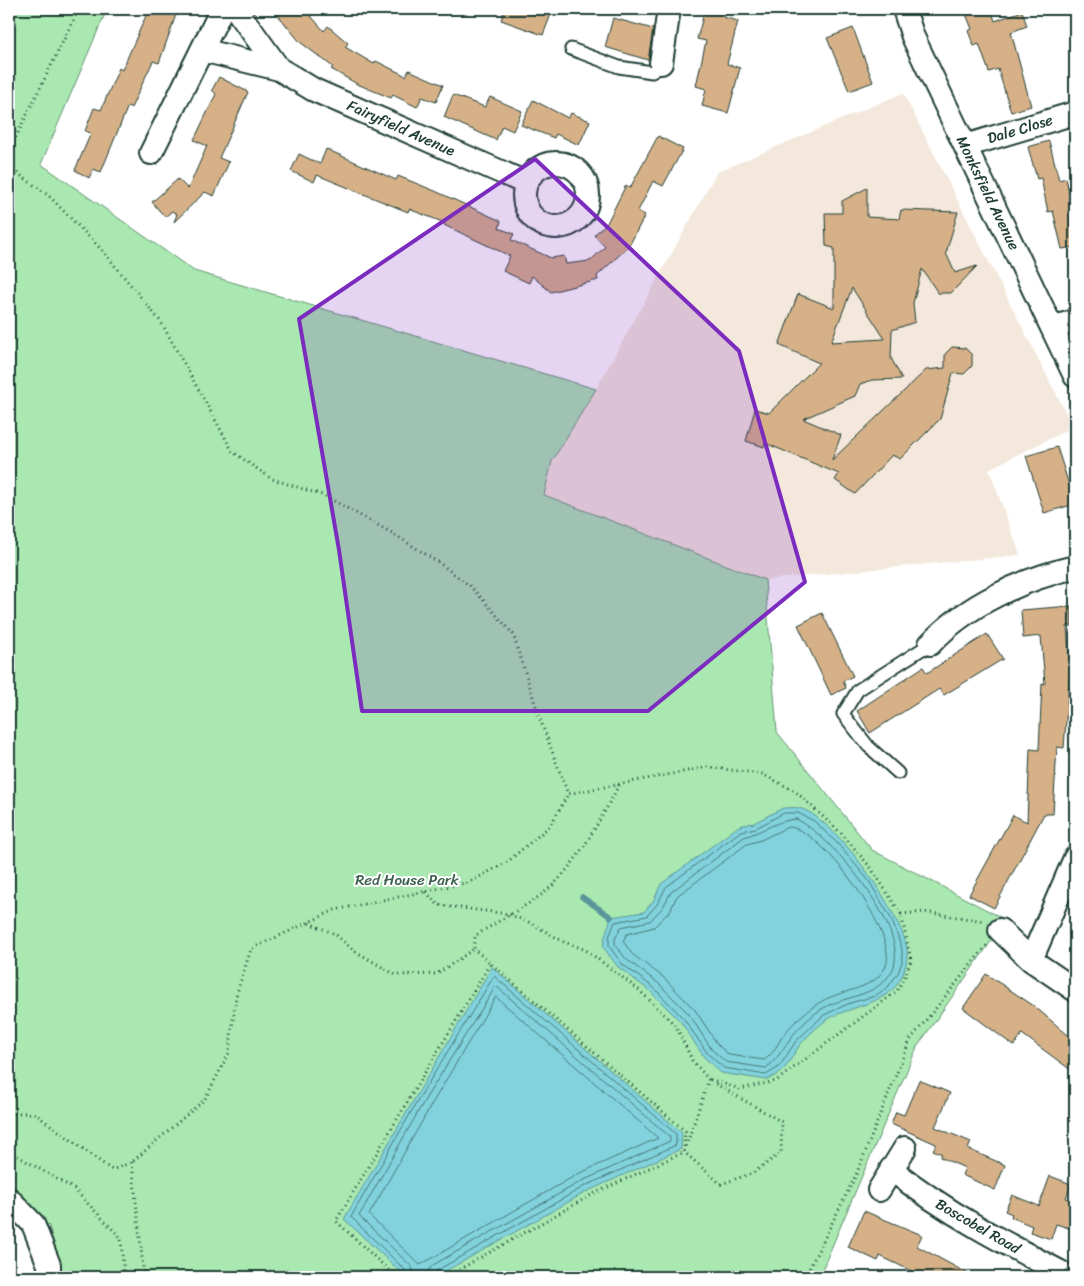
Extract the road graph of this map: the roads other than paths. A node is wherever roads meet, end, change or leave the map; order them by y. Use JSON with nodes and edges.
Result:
{"nodes":[{"id":1,"x":220,"y":9,"type":"edge"},
{"id":2,"x":236,"y":9,"type":"edge"},
{"id":3,"x":669,"y":9,"type":"edge"},
{"id":4,"x":904,"y":9,"type":"edge"},
{"id":5,"x":571,"y":49,"type":"dead end"},
{"id":6,"x":202,"y":50,"type":"junction"},
{"id":7,"x":661,"y":63,"type":"joint"},
{"id":8,"x":279,"y":69,"type":"junction"},
{"id":9,"x":1075,"y":113,"type":"edge"},
{"id":10,"x":965,"y":146,"type":"junction"},
{"id":11,"x":151,"y":153,"type":"dead end"},
{"id":12,"x":526,"y":183,"type":"dead end"},
{"id":13,"x":1075,"y":321,"type":"edge"},
{"id":14,"x":1054,"y":327,"type":"junction"},
{"id":15,"x":1075,"y":376,"type":"edge"},
{"id":16,"x":1075,"y":567,"type":"edge"},
{"id":17,"x":930,"y":644,"type":"joint"},
{"id":18,"x":898,"y":773,"type":"dead end"},
{"id":19,"x":1075,"y":858,"type":"edge"},
{"id":20,"x":1000,"y":930,"type":"road end"},
{"id":21,"x":1031,"y":960,"type":"junction"},
{"id":22,"x":1075,"y":990,"type":"edge"},
{"id":23,"x":905,"y":1148,"type":"dead end"},
{"id":24,"x":891,"y":1169,"type":"junction"},
{"id":25,"x":879,"y":1190,"type":"dead end"},
{"id":26,"x":9,"y":1199,"type":"edge"},
{"id":27,"x":49,"y":1277,"type":"edge"},
{"id":28,"x":1070,"y":1277,"type":"edge"}],
"edges":[{"from":1,"to":6,"type":"street"},
{"from":2,"to":8,"type":"street","name":"Fairyfield Avenue"},
{"from":3,"to":7,"type":"street"},
{"from":4,"to":10,"type":"street","name":"Monksfield Avenue"},
{"from":5,"to":7,"type":"lane"},
{"from":6,"to":8,"type":"street","name":"Fairyfield Avenue"},
{"from":6,"to":11,"type":"street"},
{"from":8,"to":12,"type":"street","name":"Fairyfield Avenue"},
{"from":9,"to":10,"type":"street","name":"Dale Close"},
{"from":10,"to":14,"type":"street","name":"Monksfield Avenue"},
{"from":13,"to":14,"type":"street"},
{"from":14,"to":15,"type":"street","name":"Monksfield Avenue"},
{"from":16,"to":17,"type":"street"},
{"from":17,"to":18,"type":"lane"},
{"from":19,"to":21,"type":"street"},
{"from":20,"to":21,"type":"street"},
{"from":21,"to":22,"type":"street"},
{"from":23,"to":24,"type":"street"},
{"from":24,"to":25,"type":"street"},
{"from":24,"to":28,"type":"street","name":"Boscobel Road"},
{"from":26,"to":27,"type":"street"}]}
